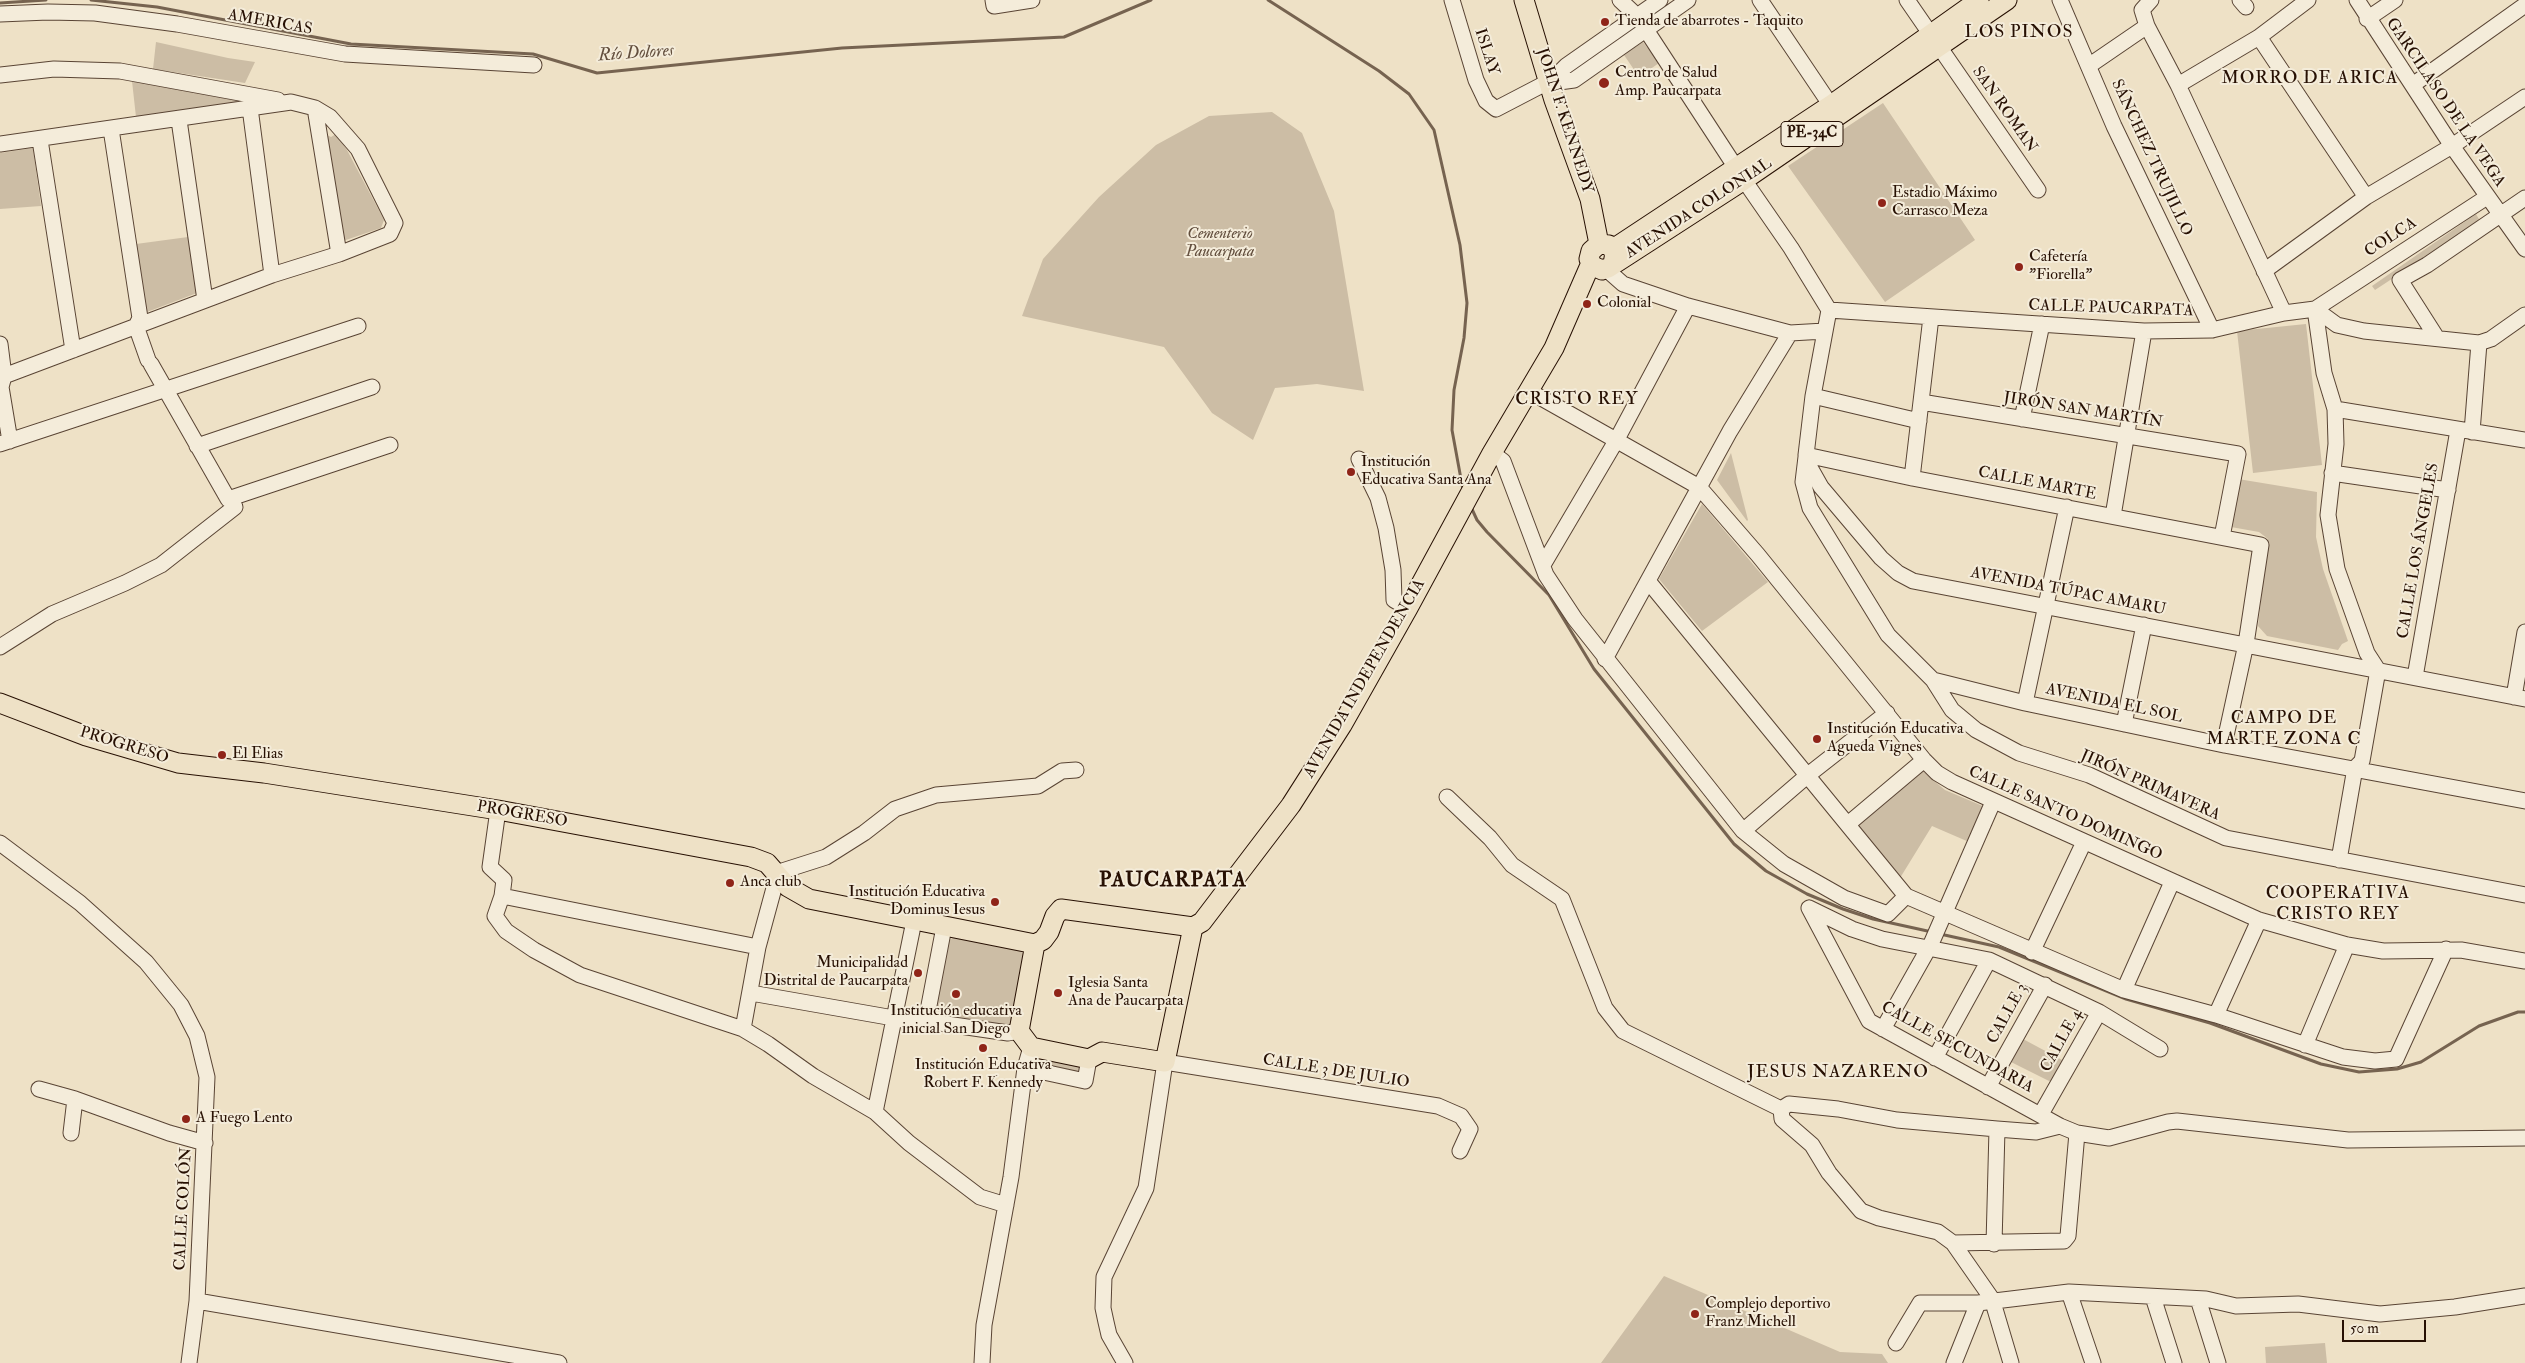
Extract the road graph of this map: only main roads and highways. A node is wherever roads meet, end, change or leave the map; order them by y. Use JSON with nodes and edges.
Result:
{"nodes":[{"id":1,"x":1524,"y":0,"type":"edge"},
{"id":2,"x":1979,"y":0,"type":"edge"},
{"id":3,"x":2007,"y":0,"type":"edge"},
{"id":4,"x":1935,"y":41,"type":"junction"},
{"id":5,"x":1604,"y":260,"type":"junction"},
{"id":6,"x":0,"y":703,"type":"edge"},
{"id":7,"x":1193,"y":927,"type":"junction"},
{"id":8,"x":1035,"y":944,"type":"junction"}],
"edges":[{"from":1,"to":5,"type":"main road","name":"JOHN F. KENNEDY"},
{"from":2,"to":4,"type":"main road","name":"AVENIDA COLONIAL","number":"PE-34C"},
{"from":3,"to":4,"type":"main road","name":"AVENIDA COLONIAL","number":"PE-34C"},
{"from":4,"to":5,"type":"main road","name":"AVENIDA COLONIAL","number":"PE-34C"},
{"from":5,"to":7,"type":"main road","name":"AVENIDA INDEPENDENCIA"},
{"from":6,"to":8,"type":"main road","name":"PROGRESO"},
{"from":7,"to":8,"type":"main road"},
{"from":7,"to":8,"type":"main road"}]}
